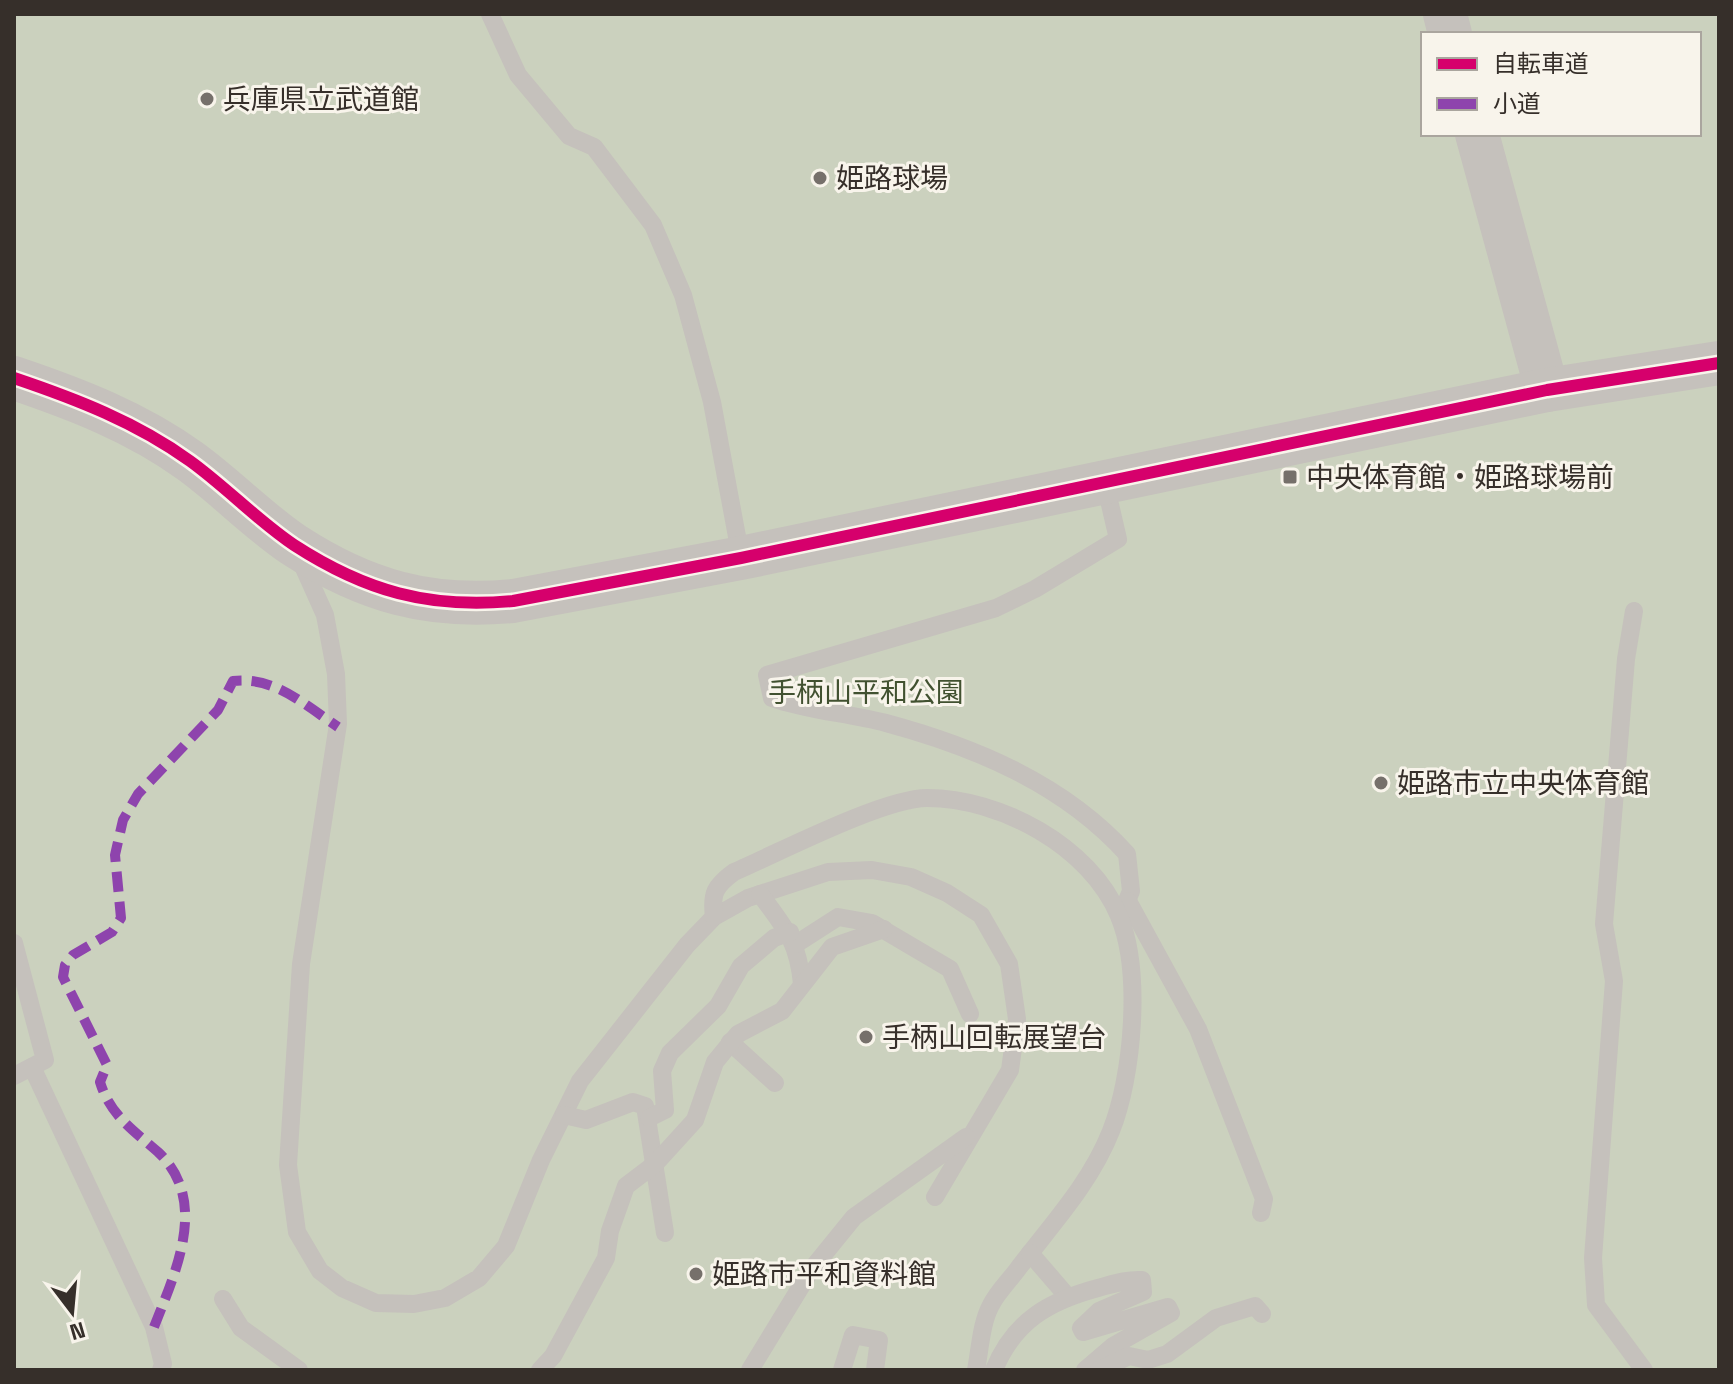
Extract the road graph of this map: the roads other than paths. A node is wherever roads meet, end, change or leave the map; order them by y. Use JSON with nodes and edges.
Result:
{"nodes":[{"id":1,"x":490,"y":14,"type":"edge"},
{"id":2,"x":1478,"y":136,"type":"edge"},
{"id":3,"x":1719,"y":363,"type":"edge"},
{"id":4,"x":14,"y":378,"type":"edge"},
{"id":5,"x":1547,"y":390,"type":"junction"},
{"id":6,"x":1105,"y":483,"type":"junction"},
{"id":7,"x":293,"y":544,"type":"junction"},
{"id":8,"x":741,"y":558,"type":"junction"},
{"id":9,"x":1634,"y":611,"type":"dead end"},
{"id":10,"x":760,"y":894,"type":"junction"},
{"id":11,"x":1124,"y":910,"type":"junction"},
{"id":12,"x":714,"y":917,"type":"junction"},
{"id":13,"x":884,"y":929,"type":"junction"},
{"id":14,"x":793,"y":938,"type":"junction"},
{"id":15,"x":14,"y":943,"type":"edge"},
{"id":16,"x":802,"y":984,"type":"junction"},
{"id":17,"x":970,"y":1014,"type":"dead end"},
{"id":18,"x":730,"y":1042,"type":"junction"},
{"id":19,"x":32,"y":1067,"type":"junction"},
{"id":20,"x":14,"y":1076,"type":"edge"},
{"id":21,"x":775,"y":1083,"type":"dead end"},
{"id":22,"x":564,"y":1115,"type":"junction"},
{"id":23,"x":649,"y":1118,"type":"junction"},
{"id":24,"x":972,"y":1133,"type":"junction"},
{"id":25,"x":655,"y":1164,"type":"junction"},
{"id":26,"x":935,"y":1197,"type":"dead end"},
{"id":27,"x":1261,"y":1213,"type":"dead end"},
{"id":28,"x":665,"y":1233,"type":"dead end"},
{"id":29,"x":1030,"y":1253,"type":"junction"},
{"id":30,"x":1067,"y":1296,"type":"junction"},
{"id":31,"x":223,"y":1299,"type":"dead end"},
{"id":32,"x":1262,"y":1314,"type":"dead end"},
{"id":33,"x":161,"y":1370,"type":"edge"},
{"id":34,"x":299,"y":1370,"type":"edge"},
{"id":35,"x":540,"y":1370,"type":"edge"},
{"id":36,"x":750,"y":1370,"type":"edge"},
{"id":37,"x":842,"y":1370,"type":"edge"},
{"id":38,"x":875,"y":1370,"type":"edge"},
{"id":39,"x":976,"y":1370,"type":"edge"},
{"id":40,"x":994,"y":1370,"type":"edge"},
{"id":41,"x":1085,"y":1370,"type":"edge"},
{"id":42,"x":1099,"y":1370,"type":"edge"},
{"id":43,"x":1644,"y":1370,"type":"edge"}],
"edges":[{"from":1,"to":8,"type":"lane"},
{"from":2,"to":5,"type":"street"},
{"from":3,"to":5,"type":"street"},
{"from":4,"to":7,"type":"street"},
{"from":5,"to":6,"type":"street"},
{"from":6,"to":8,"type":"street"},
{"from":6,"to":11,"type":"lane"},
{"from":7,"to":8,"type":"street"},
{"from":7,"to":22,"type":"lane"},
{"from":9,"to":43,"type":"lane"},
{"from":10,"to":12,"type":"lane"},
{"from":10,"to":14,"type":"lane"},
{"from":10,"to":24,"type":"lane"},
{"from":11,"to":12,"type":"lane"},
{"from":11,"to":27,"type":"lane"},
{"from":11,"to":29,"type":"lane"},
{"from":12,"to":22,"type":"lane"},
{"from":13,"to":14,"type":"lane"},
{"from":13,"to":16,"type":"lane"},
{"from":13,"to":17,"type":"lane"},
{"from":14,"to":16,"type":"lane"},
{"from":14,"to":23,"type":"lane"},
{"from":15,"to":19,"type":"lane"},
{"from":16,"to":18,"type":"lane"},
{"from":18,"to":21,"type":"lane"},
{"from":18,"to":25,"type":"lane"},
{"from":19,"to":20,"type":"lane"},
{"from":19,"to":33,"type":"lane"},
{"from":22,"to":23,"type":"lane"},
{"from":23,"to":25,"type":"lane"},
{"from":24,"to":26,"type":"lane"},
{"from":24,"to":36,"type":"lane"},
{"from":25,"to":28,"type":"lane"},
{"from":25,"to":35,"type":"lane"},
{"from":29,"to":30,"type":"lane"},
{"from":29,"to":39,"type":"lane"},
{"from":30,"to":40,"type":"lane"},
{"from":30,"to":41,"type":"lane"},
{"from":31,"to":34,"type":"lane"},
{"from":32,"to":42,"type":"lane"},
{"from":37,"to":38,"type":"lane"}]}
